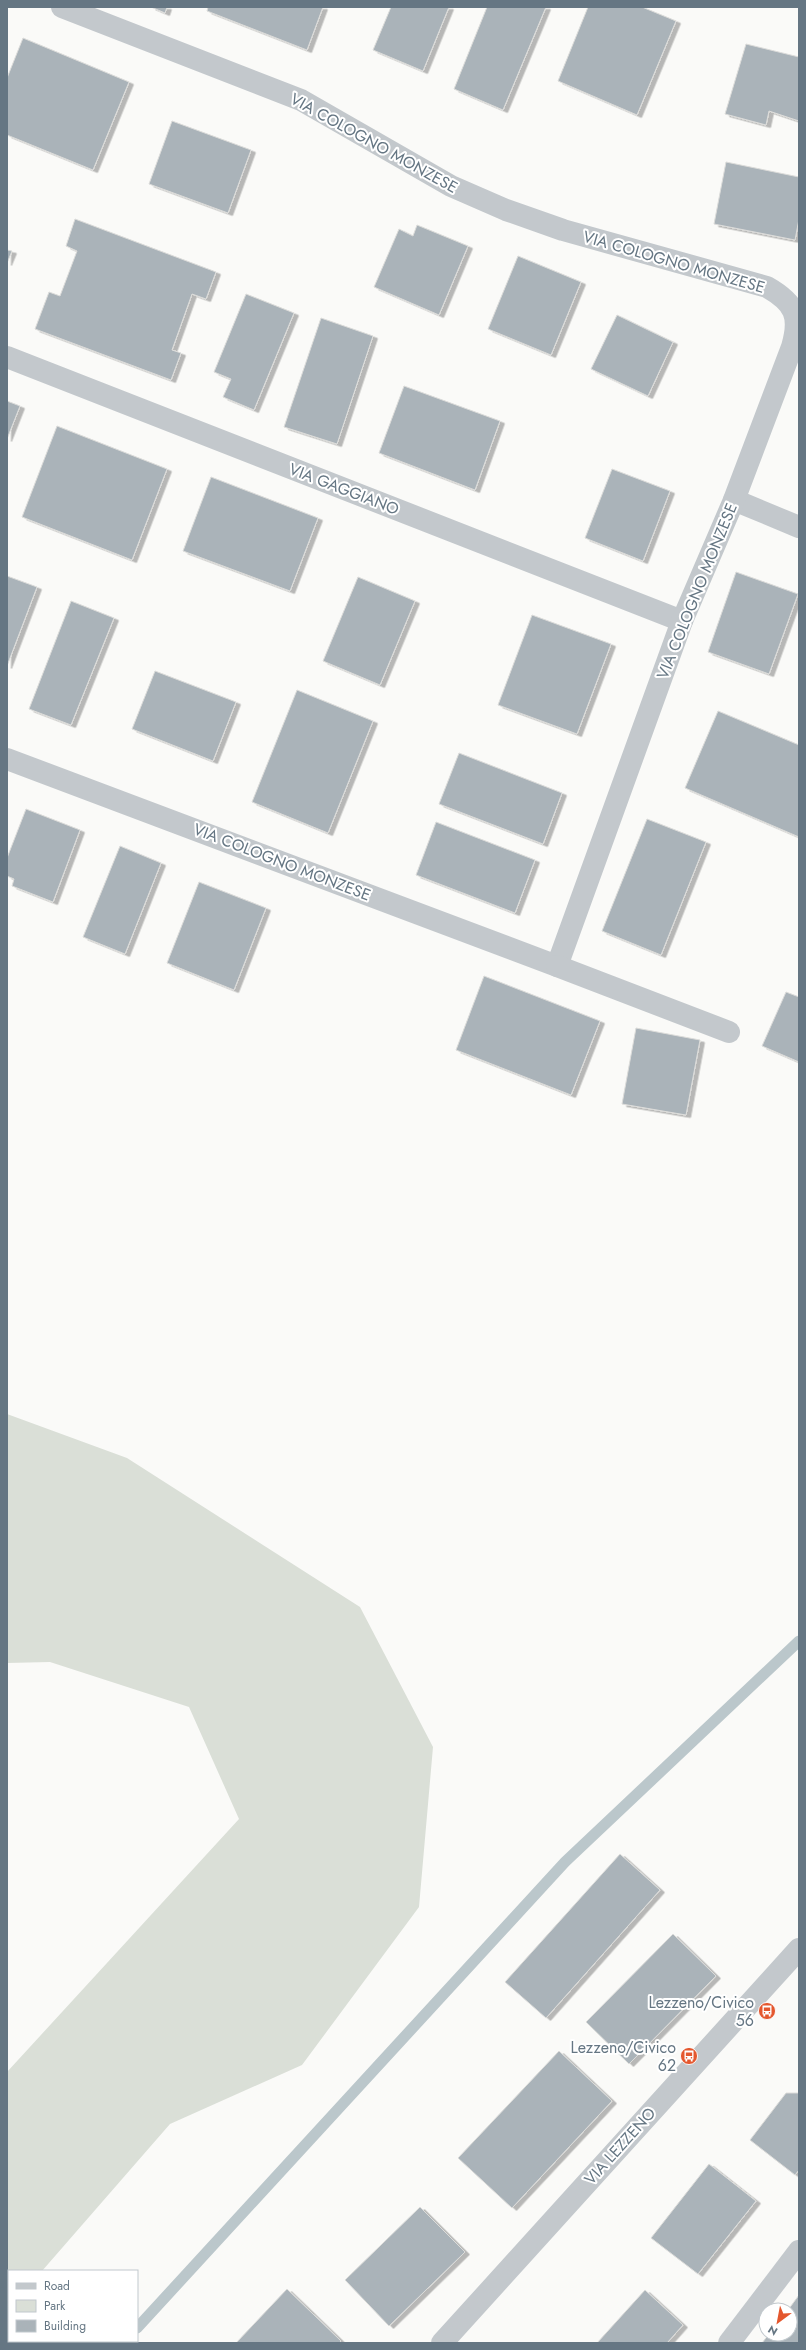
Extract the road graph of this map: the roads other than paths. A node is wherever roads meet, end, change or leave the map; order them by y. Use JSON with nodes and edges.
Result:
{"nodes":[{"id":1,"x":62,"y":7,"type":"edge"},
{"id":2,"x":7,"y":357,"type":"edge"},
{"id":3,"x":734,"y":500,"type":"junction"},
{"id":4,"x":799,"y":527,"type":"edge"},
{"id":5,"x":682,"y":622,"type":"junction"},
{"id":6,"x":7,"y":759,"type":"edge"},
{"id":7,"x":557,"y":966,"type":"junction"},
{"id":8,"x":729,"y":1032,"type":"dead end"},
{"id":9,"x":799,"y":1949,"type":"edge"},
{"id":10,"x":799,"y":2251,"type":"edge"},
{"id":11,"x":442,"y":2343,"type":"edge"},
{"id":12,"x":729,"y":2343,"type":"edge"}],
"edges":[{"from":1,"to":3,"type":"street","name":"VIA COLOGNO MONZESE"},
{"from":2,"to":5,"type":"street","name":"VIA GAGGIANO"},
{"from":3,"to":4,"type":"street"},
{"from":3,"to":5,"type":"street","name":"VIA COLOGNO MONZESE"},
{"from":5,"to":7,"type":"street","name":"VIA COLOGNO MONZESE"},
{"from":6,"to":7,"type":"street","name":"VIA COLOGNO MONZESE"},
{"from":7,"to":8,"type":"street","name":"VIA COLOGNO MONZESE"},
{"from":9,"to":11,"type":"street","name":"VIA LEZZENO"},
{"from":10,"to":12,"type":"street"}]}
